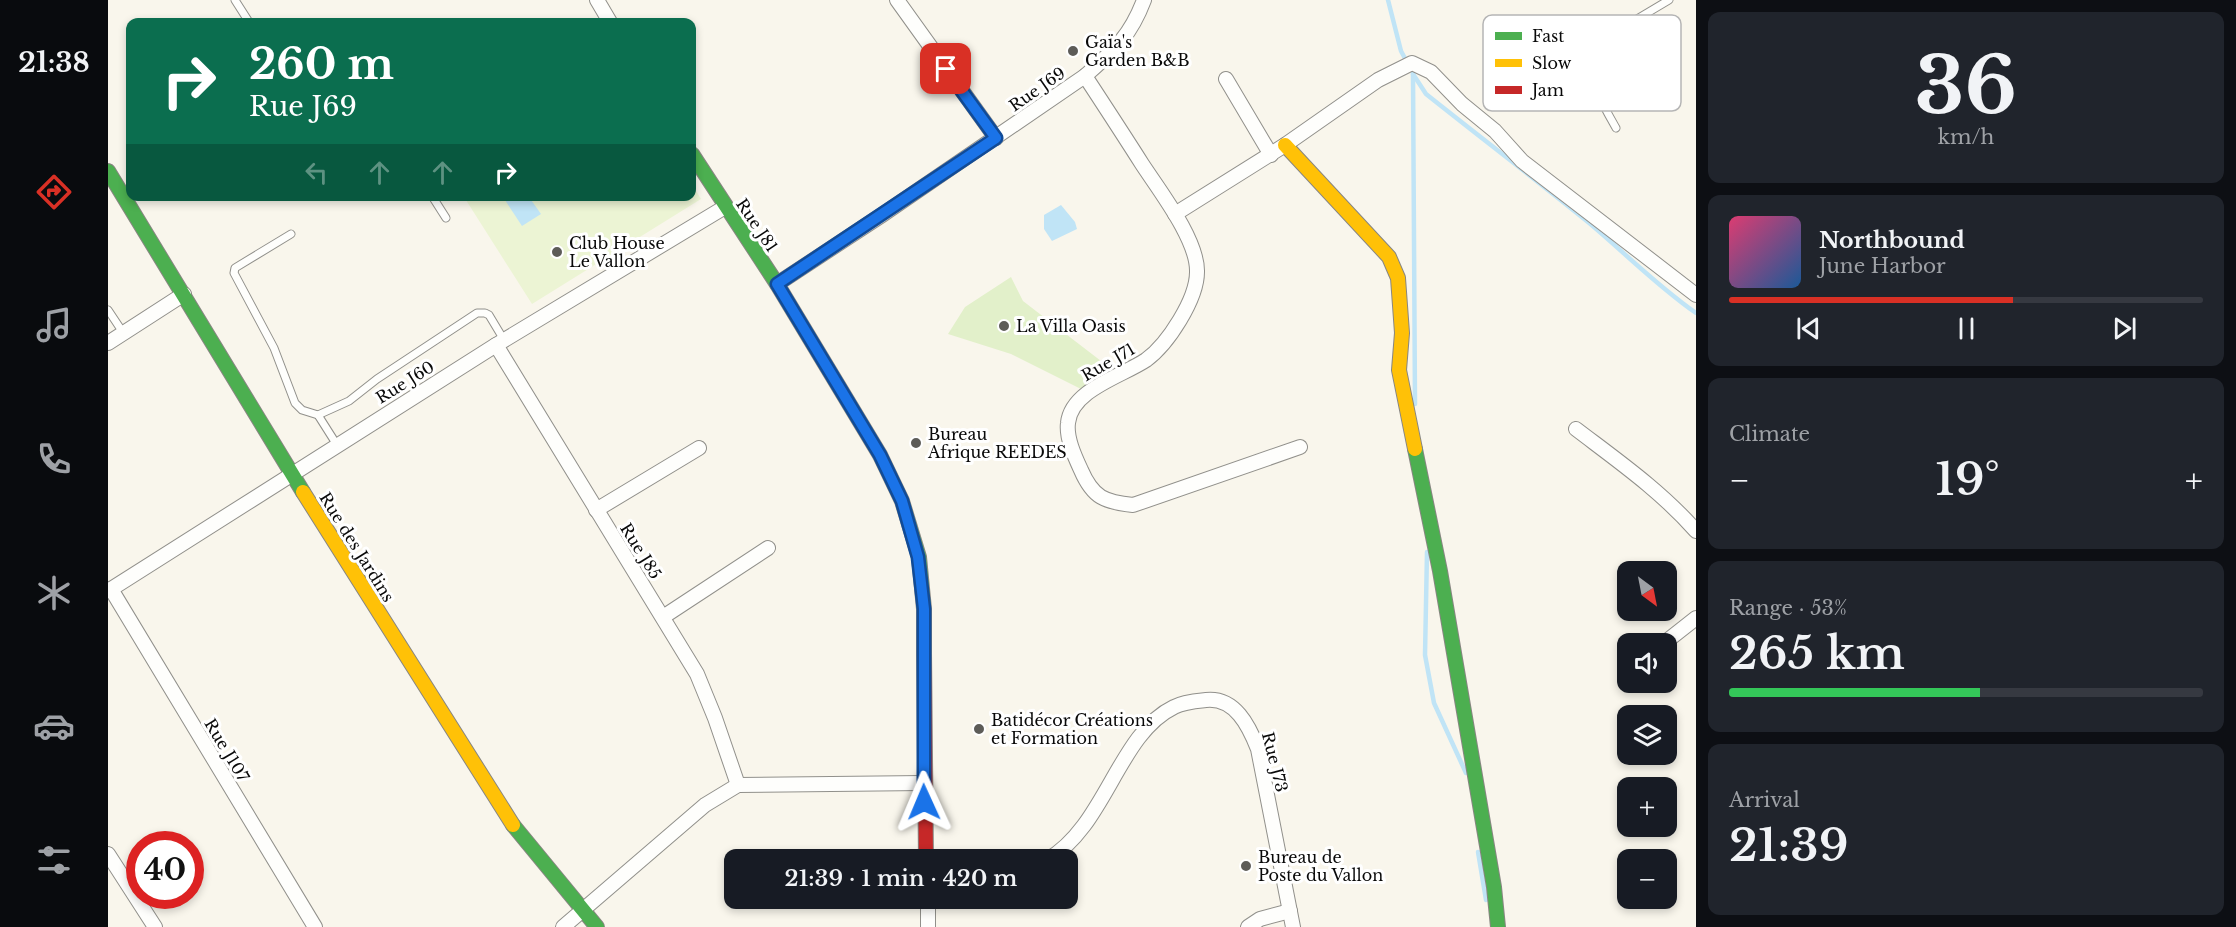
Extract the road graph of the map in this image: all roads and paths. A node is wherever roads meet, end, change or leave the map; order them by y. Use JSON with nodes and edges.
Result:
{"nodes":[{"id":1,"x":235,"y":0,"type":"edge"},
{"id":2,"x":597,"y":0,"type":"edge"},
{"id":3,"x":897,"y":0,"type":"edge"},
{"id":4,"x":1144,"y":0,"type":"edge"},
{"id":5,"x":1669,"y":0,"type":"edge"},
{"id":6,"x":1644,"y":15,"type":"edge"},
{"id":7,"x":246,"y":18,"type":"edge"},
{"id":8,"x":606,"y":18,"type":"edge"},
{"id":9,"x":1085,"y":76,"type":"junction"},
{"id":10,"x":1226,"y":79,"type":"dead end"},
{"id":11,"x":1606,"y":111,"type":"edge"},
{"id":12,"x":1616,"y":128,"type":"dead end"},
{"id":13,"x":996,"y":138,"type":"junction"},
{"id":14,"x":1285,"y":145,"type":"junction"},
{"id":15,"x":1271,"y":154,"type":"junction"},
{"id":16,"x":696,"y":160,"type":"edge"},
{"id":17,"x":108,"y":171,"type":"edge"},
{"id":18,"x":126,"y":200,"type":"edge"},
{"id":19,"x":127,"y":201,"type":"edge"},
{"id":20,"x":435,"y":201,"type":"edge"},
{"id":21,"x":725,"y":207,"type":"junction"},
{"id":22,"x":1175,"y":214,"type":"junction"},
{"id":23,"x":446,"y":218,"type":"dead end"},
{"id":24,"x":291,"y":234,"type":"dead end"},
{"id":25,"x":777,"y":284,"type":"junction"},
{"id":26,"x":184,"y":294,"type":"junction"},
{"id":27,"x":1696,"y":296,"type":"edge"},
{"id":28,"x":108,"y":310,"type":"edge"},
{"id":29,"x":124,"y":334,"type":"junction"},
{"id":30,"x":500,"y":342,"type":"junction"},
{"id":31,"x":108,"y":343,"type":"edge"},
{"id":32,"x":318,"y":415,"type":"junction"},
{"id":33,"x":1576,"y":429,"type":"dead end"},
{"id":34,"x":337,"y":445,"type":"junction"},
{"id":35,"x":1300,"y":447,"type":"dead end"},
{"id":36,"x":699,"y":448,"type":"dead end"},
{"id":37,"x":292,"y":474,"type":"junction"},
{"id":38,"x":596,"y":510,"type":"junction"},
{"id":39,"x":1696,"y":531,"type":"edge"},
{"id":40,"x":768,"y":548,"type":"dead end"},
{"id":41,"x":110,"y":590,"type":"edge"},
{"id":42,"x":663,"y":617,"type":"junction"},
{"id":43,"x":1696,"y":618,"type":"edge"},
{"id":44,"x":1677,"y":633,"type":"edge"},
{"id":45,"x":924,"y":783,"type":"junction"},
{"id":46,"x":738,"y":785,"type":"junction"},
{"id":47,"x":926,"y":849,"type":"edge"},
{"id":48,"x":1062,"y":849,"type":"edge"},
{"id":49,"x":108,"y":854,"type":"edge"},
{"id":50,"x":928,"y":909,"type":"edge"},
{"id":51,"x":582,"y":910,"type":"junction"},
{"id":52,"x":1290,"y":911,"type":"junction"},
{"id":53,"x":154,"y":927,"type":"edge"},
{"id":54,"x":315,"y":927,"type":"edge"},
{"id":55,"x":563,"y":927,"type":"edge"},
{"id":56,"x":597,"y":927,"type":"edge"},
{"id":57,"x":928,"y":927,"type":"edge"},
{"id":58,"x":1248,"y":927,"type":"edge"},
{"id":59,"x":1293,"y":927,"type":"edge"},
{"id":60,"x":1498,"y":927,"type":"edge"}],
"edges":[{"from":1,"to":7,"type":"lane"},
{"from":2,"to":8,"type":"street"},
{"from":3,"to":13,"type":"street"},
{"from":4,"to":9,"type":"street","name":"Rue J69"},
{"from":5,"to":6,"type":"lane"},
{"from":9,"to":13,"type":"street","name":"Rue J69"},
{"from":9,"to":22,"type":"street","name":"Rue J71"},
{"from":10,"to":15,"type":"street"},
{"from":11,"to":12,"type":"lane"},
{"from":13,"to":25,"type":"street","name":"Rue J69"},
{"from":14,"to":15,"type":"street"},
{"from":14,"to":27,"type":"street"},
{"from":14,"to":60,"type":"street"},
{"from":15,"to":22,"type":"street"},
{"from":16,"to":21,"type":"street","name":"Rue J81"},
{"from":17,"to":18,"type":"street","name":"Rue des Jardins"},
{"from":19,"to":26,"type":"street","name":"Rue des Jardins"},
{"from":20,"to":23,"type":"lane"},
{"from":21,"to":25,"type":"street","name":"Rue J81"},
{"from":21,"to":30,"type":"street","name":"Rue J60"},
{"from":22,"to":35,"type":"street","name":"Rue J71"},
{"from":24,"to":32,"type":"lane"},
{"from":25,"to":45,"type":"street","name":"Rue J81"},
{"from":26,"to":29,"type":"street"},
{"from":26,"to":37,"type":"street","name":"Rue des Jardins"},
{"from":28,"to":29,"type":"lane"},
{"from":29,"to":31,"type":"street"},
{"from":30,"to":32,"type":"lane"},
{"from":30,"to":34,"type":"street","name":"Rue J60"},
{"from":30,"to":38,"type":"street","name":"Rue J85"},
{"from":32,"to":34,"type":"lane"},
{"from":33,"to":39,"type":"street"},
{"from":34,"to":37,"type":"street","name":"Rue J60"},
{"from":36,"to":38,"type":"street"},
{"from":37,"to":41,"type":"street","name":"Rue J60"},
{"from":37,"to":51,"type":"street","name":"Rue des Jardins"},
{"from":38,"to":42,"type":"street","name":"Rue J85"},
{"from":40,"to":42,"type":"street"},
{"from":41,"to":54,"type":"street","name":"Rue J107"},
{"from":42,"to":46,"type":"street","name":"Rue J85"},
{"from":43,"to":44,"type":"street"},
{"from":45,"to":46,"type":"street"},
{"from":45,"to":47,"type":"street","name":"Rue J81"},
{"from":46,"to":51,"type":"street"},
{"from":48,"to":52,"type":"street","name":"Rue J73"},
{"from":49,"to":53,"type":"street"},
{"from":50,"to":57,"type":"street"},
{"from":51,"to":55,"type":"street"},
{"from":51,"to":56,"type":"street","name":"Rue des Jardins"},
{"from":52,"to":58,"type":"street"},
{"from":52,"to":59,"type":"street","name":"Rue J73"}]}
